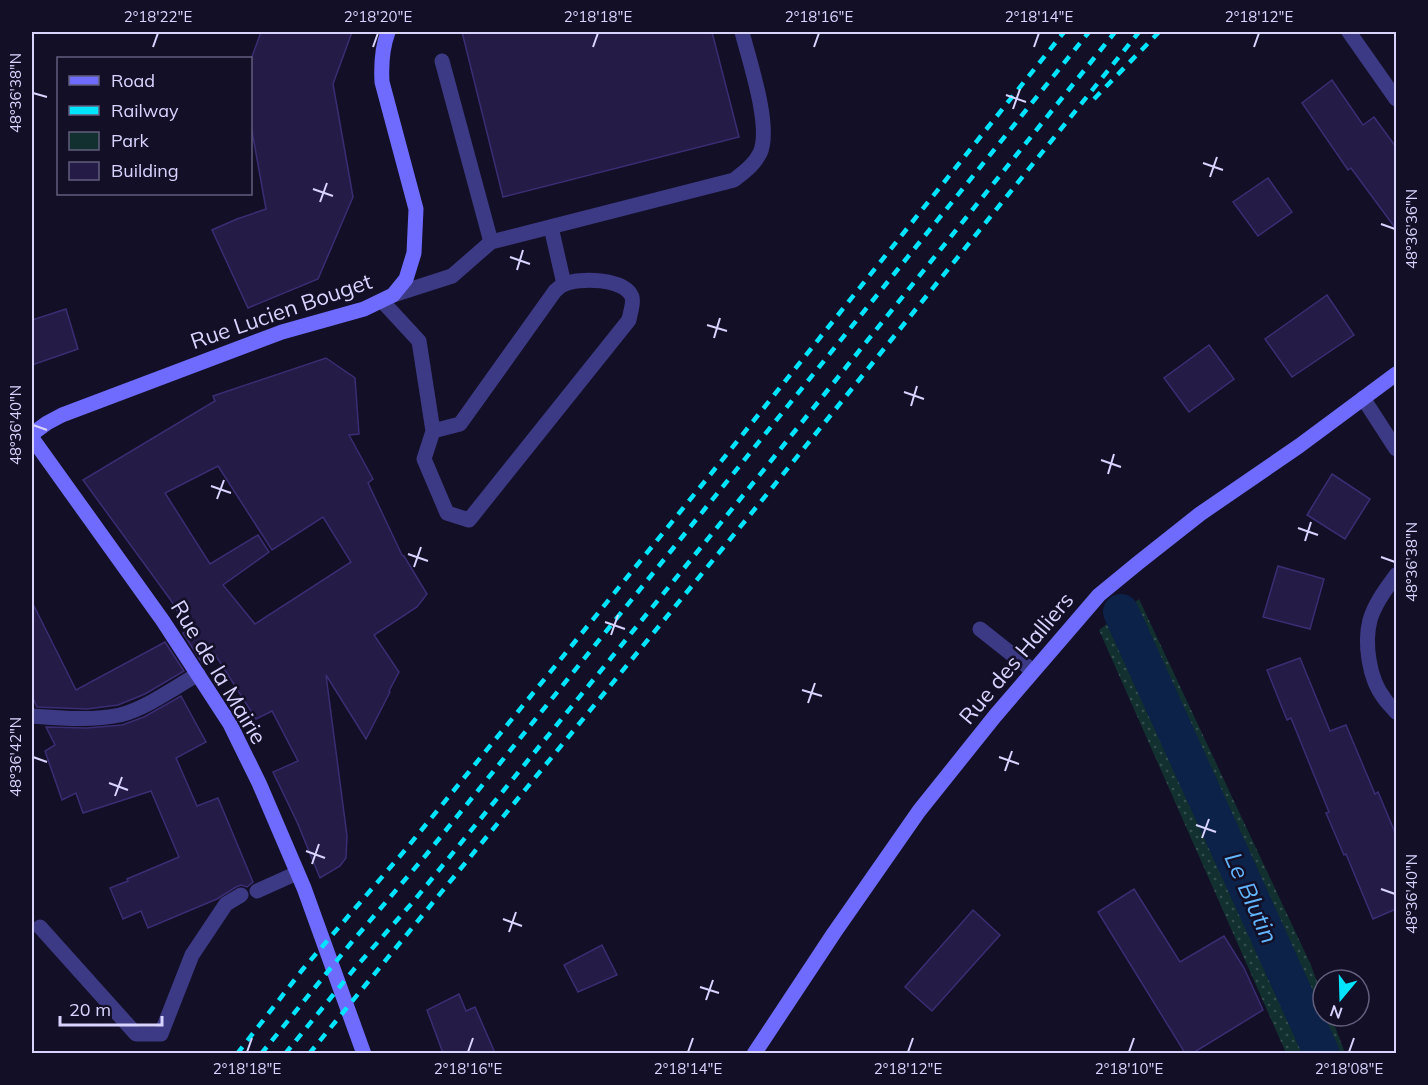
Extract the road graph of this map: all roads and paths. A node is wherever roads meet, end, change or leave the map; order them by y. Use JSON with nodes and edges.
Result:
{"nodes":[{"id":1,"x":388,"y":32,"type":"edge"},
{"id":2,"x":742,"y":32,"type":"edge"},
{"id":3,"x":1350,"y":32,"type":"edge"},
{"id":4,"x":442,"y":61,"type":"dead end"},
{"id":5,"x":1396,"y":99,"type":"edge"},
{"id":6,"x":551,"y":227,"type":"junction"},
{"id":7,"x":491,"y":242,"type":"junction"},
{"id":8,"x":564,"y":284,"type":"junction"},
{"id":9,"x":387,"y":298,"type":"junction"},
{"id":10,"x":1396,"y":374,"type":"edge"},
{"id":11,"x":1363,"y":398,"type":"junction"},
{"id":12,"x":433,"y":431,"type":"junction"},
{"id":13,"x":32,"y":436,"type":"edge"},
{"id":14,"x":1396,"y":449,"type":"edge"},
{"id":15,"x":1396,"y":575,"type":"edge"},
{"id":16,"x":980,"y":629,"type":"dead end"},
{"id":17,"x":1033,"y":671,"type":"junction"},
{"id":18,"x":198,"y":674,"type":"junction"},
{"id":19,"x":1396,"y":712,"type":"edge"},
{"id":20,"x":32,"y":716,"type":"edge"},
{"id":21,"x":297,"y":873,"type":"junction"},
{"id":22,"x":257,"y":891,"type":"dead end"},
{"id":23,"x":241,"y":895,"type":"dead end"},
{"id":24,"x":40,"y":927,"type":"dead end"},
{"id":25,"x":364,"y":1053,"type":"edge"},
{"id":26,"x":754,"y":1053,"type":"edge"}],
"edges":[{"from":1,"to":9,"type":"main road","name":"Rue Lucien Bouget"},
{"from":2,"to":6,"type":"street"},
{"from":3,"to":5,"type":"street"},
{"from":4,"to":7,"type":"street"},
{"from":6,"to":7,"type":"street"},
{"from":6,"to":8,"type":"street"},
{"from":7,"to":9,"type":"street"},
{"from":8,"to":12,"type":"street"},
{"from":8,"to":12,"type":"street"},
{"from":9,"to":12,"type":"street"},
{"from":9,"to":13,"type":"main road","name":"Rue Lucien Bouget"},
{"from":10,"to":11,"type":"main road","name":"Rue des Halliers"},
{"from":11,"to":14,"type":"street"},
{"from":11,"to":17,"type":"main road","name":"Rue des Halliers"},
{"from":13,"to":18,"type":"main road","name":"Rue de la Mairie"},
{"from":15,"to":19,"type":"street"},
{"from":16,"to":17,"type":"street"},
{"from":17,"to":26,"type":"main road","name":"Rue des Halliers"},
{"from":18,"to":20,"type":"street"},
{"from":18,"to":21,"type":"main road","name":"Rue de la Mairie"},
{"from":21,"to":22,"type":"street"},
{"from":21,"to":25,"type":"main road","name":"Rue de la Mairie"},
{"from":23,"to":24,"type":"street"}]}
